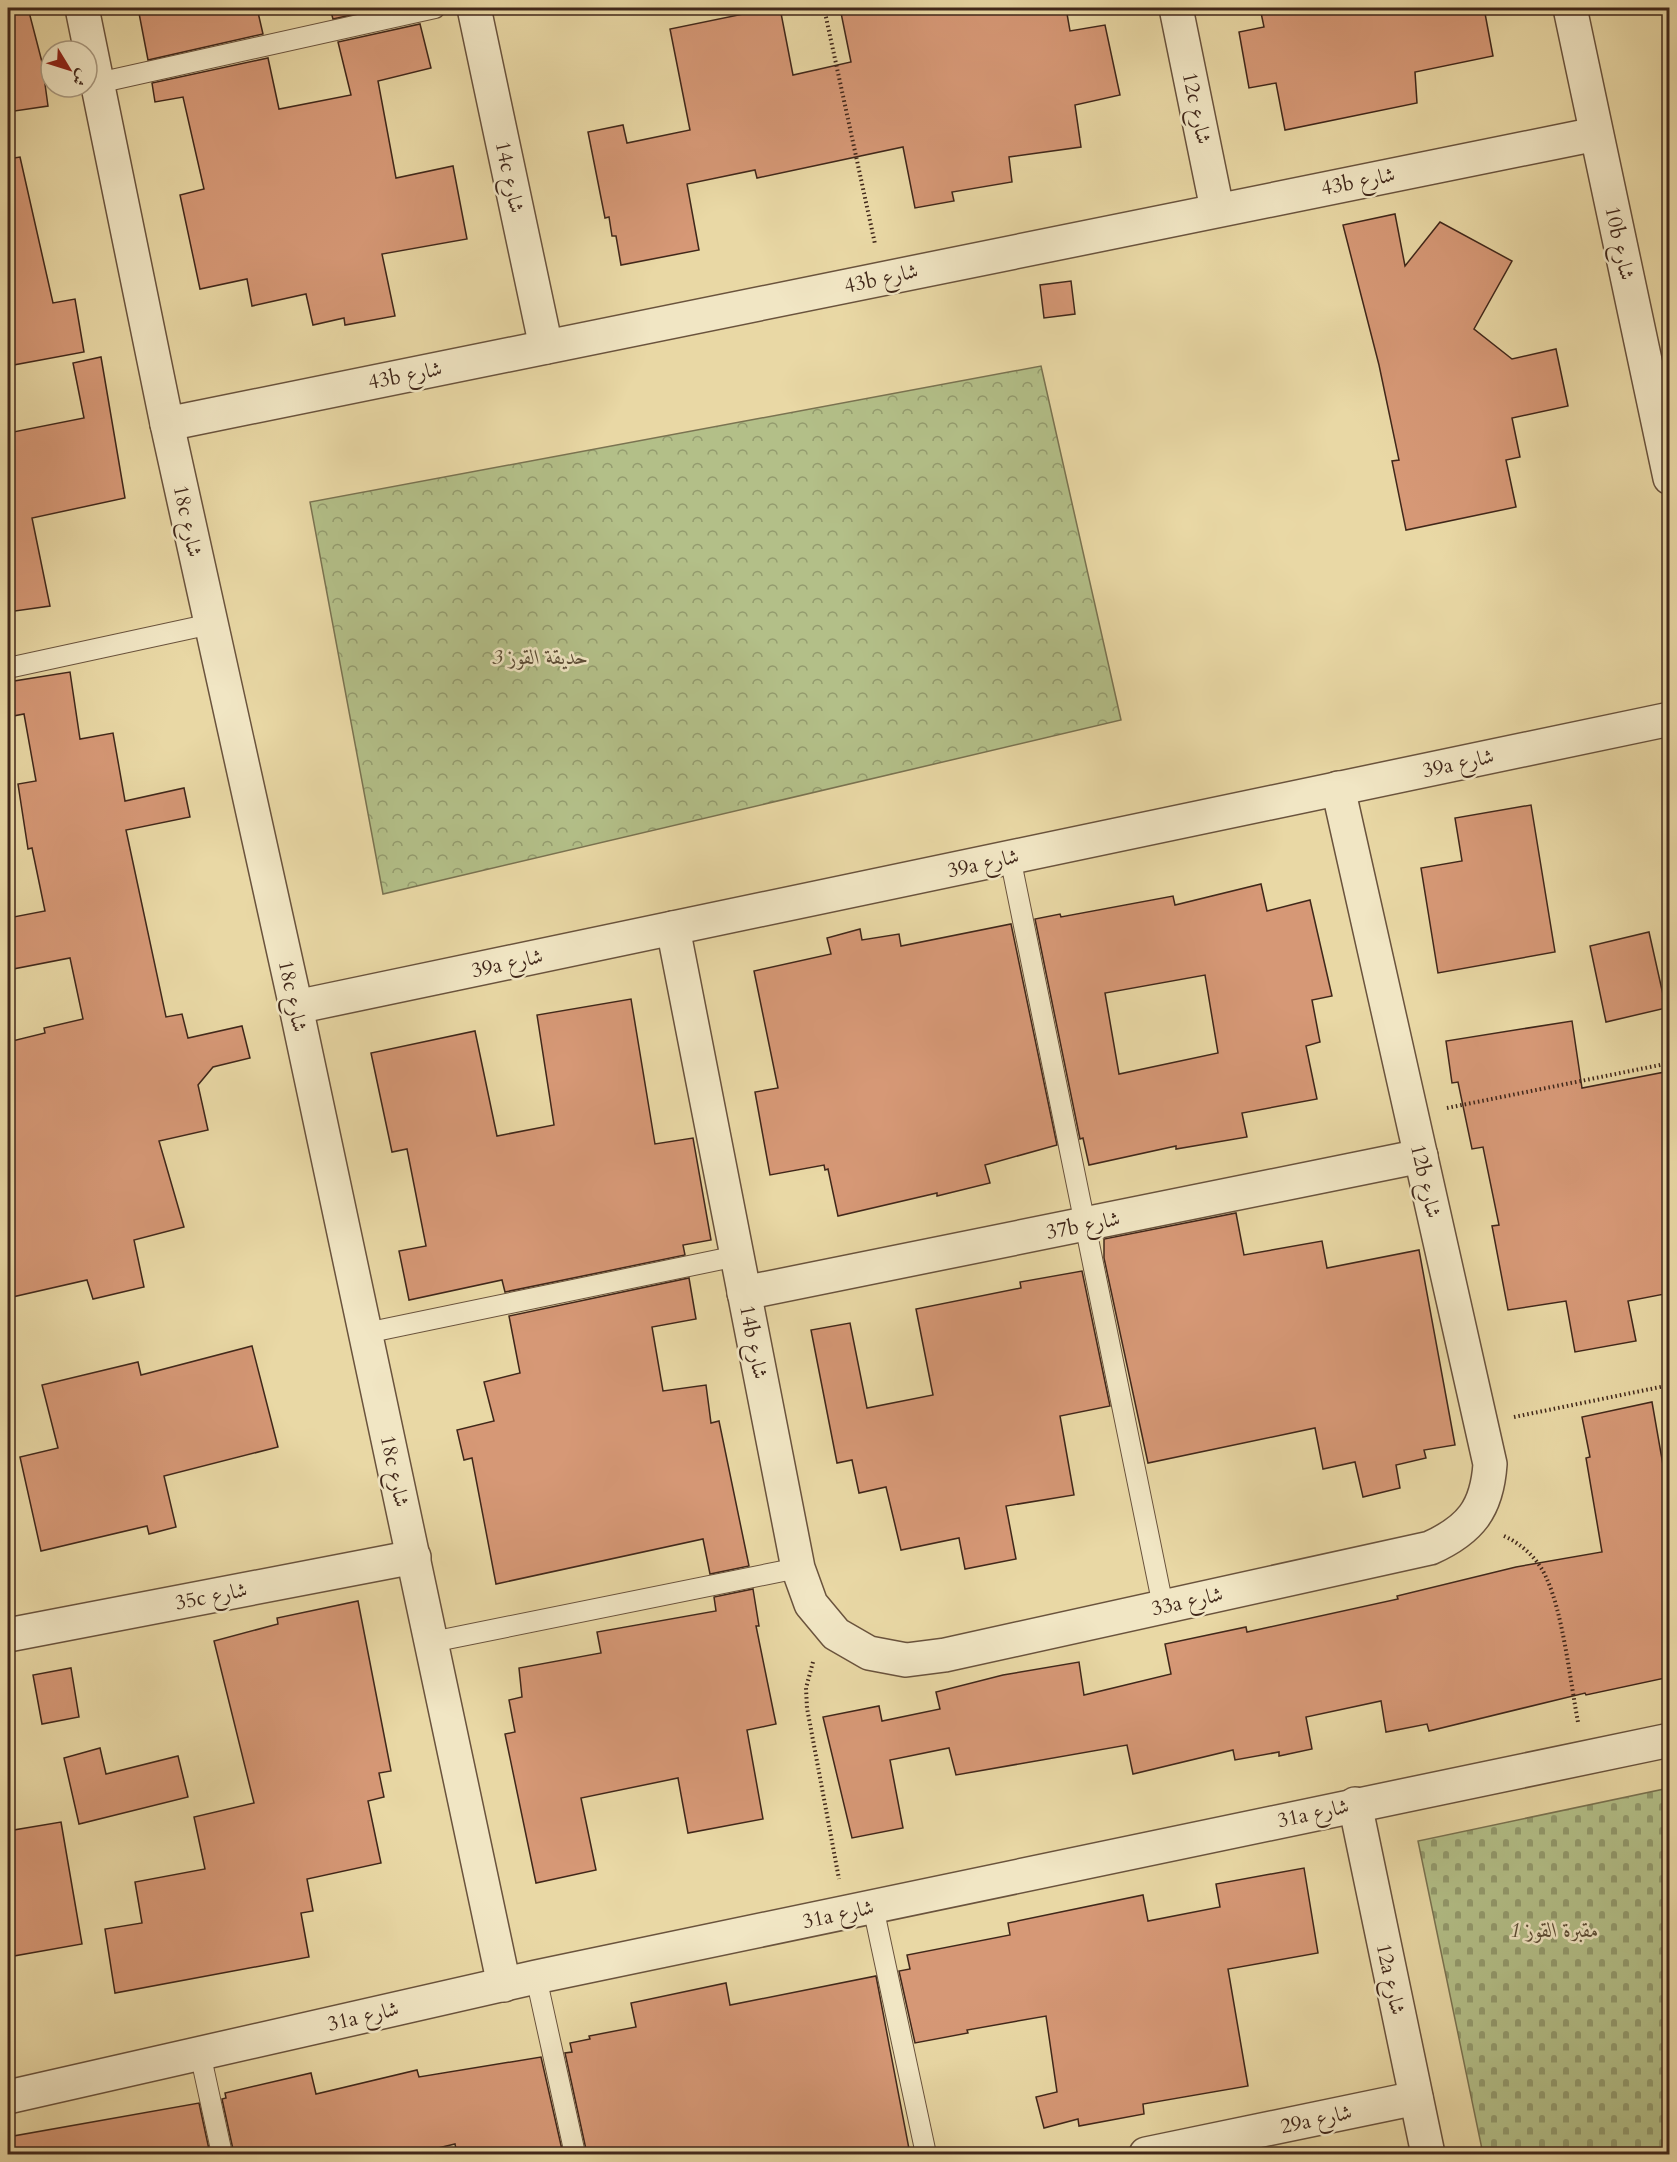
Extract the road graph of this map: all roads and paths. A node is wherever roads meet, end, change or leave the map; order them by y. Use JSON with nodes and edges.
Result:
{"nodes":[{"id":1,"x":81,"y":8,"type":"edge"},
{"id":2,"x":435,"y":8,"type":"edge"},
{"id":3,"x":474,"y":8,"type":"edge"},
{"id":4,"x":824,"y":8,"type":"edge"},
{"id":5,"x":1176,"y":8,"type":"edge"},
{"id":6,"x":1570,"y":8,"type":"edge"},
{"id":7,"x":88,"y":39,"type":"edge"},
{"id":8,"x":99,"y":83,"type":"edge"},
{"id":9,"x":99,"y":88,"type":"edge"},
{"id":10,"x":1596,"y":134,"type":"junction"},
{"id":11,"x":1217,"y":209,"type":"junction"},
{"id":12,"x":882,"y":278,"type":"junction"},
{"id":13,"x":546,"y":346,"type":"junction"},
{"id":14,"x":166,"y":424,"type":"junction"},
{"id":15,"x":1670,"y":478,"type":"edge"},
{"id":16,"x":211,"y":624,"type":"junction"},
{"id":17,"x":8,"y":668,"type":"edge"},
{"id":18,"x":1670,"y":719,"type":"edge"},
{"id":19,"x":1338,"y":788,"type":"junction"},
{"id":20,"x":1010,"y":857,"type":"junction"},
{"id":21,"x":673,"y":928,"type":"junction"},
{"id":22,"x":296,"y":1007,"type":"junction"},
{"id":23,"x":1670,"y":1063,"type":"edge"},
{"id":24,"x":1412,"y":1115,"type":"junction"},
{"id":25,"x":1421,"y":1156,"type":"junction"},
{"id":26,"x":1086,"y":1224,"type":"junction"},
{"id":27,"x":737,"y":1256,"type":"junction"},
{"id":28,"x":744,"y":1293,"type":"junction"},
{"id":29,"x":366,"y":1333,"type":"junction"},
{"id":30,"x":1670,"y":1385,"type":"edge"},
{"id":31,"x":1482,"y":1423,"type":"junction"},
{"id":32,"x":1468,"y":1525,"type":"junction"},
{"id":33,"x":1430,"y":1548,"type":"joint"},
{"id":34,"x":414,"y":1557,"type":"junction"},
{"id":35,"x":798,"y":1568,"type":"junction"},
{"id":36,"x":1163,"y":1606,"type":"junction"},
{"id":37,"x":836,"y":1634,"type":"junction"},
{"id":38,"x":8,"y":1635,"type":"edge"},
{"id":39,"x":432,"y":1642,"type":"junction"},
{"id":40,"x":945,"y":1655,"type":"joint"},
{"id":41,"x":1670,"y":1740,"type":"edge"},
{"id":42,"x":1585,"y":1758,"type":"junction"},
{"id":43,"x":1354,"y":1804,"type":"junction"},
{"id":44,"x":859,"y":1909,"type":"junction"},
{"id":45,"x":536,"y":1977,"type":"junction"},
{"id":46,"x":504,"y":1984,"type":"junction"},
{"id":47,"x":200,"y":2053,"type":"junction"},
{"id":48,"x":8,"y":2097,"type":"edge"},
{"id":49,"x":1416,"y":2098,"type":"junction"},
{"id":50,"x":222,"y":2154,"type":"edge"},
{"id":51,"x":575,"y":2154,"type":"edge"},
{"id":52,"x":926,"y":2154,"type":"edge"},
{"id":53,"x":1146,"y":2154,"type":"edge"},
{"id":54,"x":1428,"y":2154,"type":"edge"}],
"edges":[{"from":1,"to":7,"type":"street","name":"18c شارع"},
{"from":2,"to":8,"type":"lane"},
{"from":3,"to":13,"type":"street","name":"14c شارع"},
{"from":4,"to":12,"type":"path"},
{"from":5,"to":11,"type":"street","name":"12c شارع"},
{"from":6,"to":10,"type":"street","name":"10b شارع"},
{"from":9,"to":14,"type":"street","name":"18c شارع"},
{"from":10,"to":11,"type":"street","name":"43b شارع"},
{"from":10,"to":15,"type":"street","name":"10b شارع"},
{"from":11,"to":12,"type":"street","name":"43b شارع"},
{"from":12,"to":13,"type":"street","name":"43b شارع"},
{"from":13,"to":14,"type":"street","name":"43b شارع"},
{"from":14,"to":16,"type":"street","name":"18c شارع"},
{"from":16,"to":17,"type":"lane"},
{"from":16,"to":22,"type":"street","name":"18c شارع"},
{"from":18,"to":19,"type":"street","name":"39a شارع"},
{"from":19,"to":20,"type":"street","name":"39a شارع"},
{"from":19,"to":24,"type":"street","name":"12b شارع"},
{"from":20,"to":21,"type":"street","name":"39a شارع"},
{"from":20,"to":26,"type":"lane"},
{"from":21,"to":22,"type":"street","name":"39a شارع"},
{"from":21,"to":27,"type":"street","name":"14b شارع"},
{"from":22,"to":29,"type":"street","name":"18c شارع"},
{"from":23,"to":24,"type":"path"},
{"from":24,"to":25,"type":"street","name":"12b شارع"},
{"from":25,"to":26,"type":"street","name":"37b شارع"},
{"from":25,"to":31,"type":"street","name":"12b شارع"},
{"from":26,"to":28,"type":"street","name":"37b شارع"},
{"from":26,"to":36,"type":"lane"},
{"from":27,"to":28,"type":"street","name":"14b شارع"},
{"from":27,"to":29,"type":"lane"},
{"from":28,"to":35,"type":"street","name":"14b شارع"},
{"from":29,"to":34,"type":"street","name":"18c شارع"},
{"from":30,"to":31,"type":"path"},
{"from":31,"to":32,"type":"street","name":"12b شارع"},
{"from":32,"to":33,"type":"street","name":"12b شارع"},
{"from":32,"to":42,"type":"path"},
{"from":33,"to":36,"type":"street","name":"33a شارع"},
{"from":34,"to":38,"type":"street","name":"35c شارع"},
{"from":34,"to":39,"type":"street","name":"18c شارع"},
{"from":35,"to":37,"type":"street","name":"14b شارع"},
{"from":35,"to":39,"type":"lane"},
{"from":36,"to":40,"type":"street","name":"33a شارع"},
{"from":37,"to":40,"type":"street","name":"14b شارع"},
{"from":37,"to":44,"type":"path"},
{"from":39,"to":46,"type":"street","name":"18c شارع"},
{"from":41,"to":42,"type":"street","name":"31a شارع"},
{"from":42,"to":43,"type":"street","name":"31a شارع"},
{"from":43,"to":44,"type":"street","name":"31a شارع"},
{"from":43,"to":49,"type":"street","name":"12a شارع"},
{"from":44,"to":45,"type":"street","name":"31a شارع"},
{"from":44,"to":52,"type":"lane"},
{"from":45,"to":46,"type":"street","name":"31a شارع"},
{"from":45,"to":51,"type":"lane"},
{"from":46,"to":47,"type":"street","name":"31a شارع"},
{"from":47,"to":48,"type":"street","name":"31a شارع"},
{"from":47,"to":50,"type":"lane"},
{"from":49,"to":53,"type":"street","name":"29a شارع"},
{"from":49,"to":54,"type":"street","name":"12a شارع"}]}
